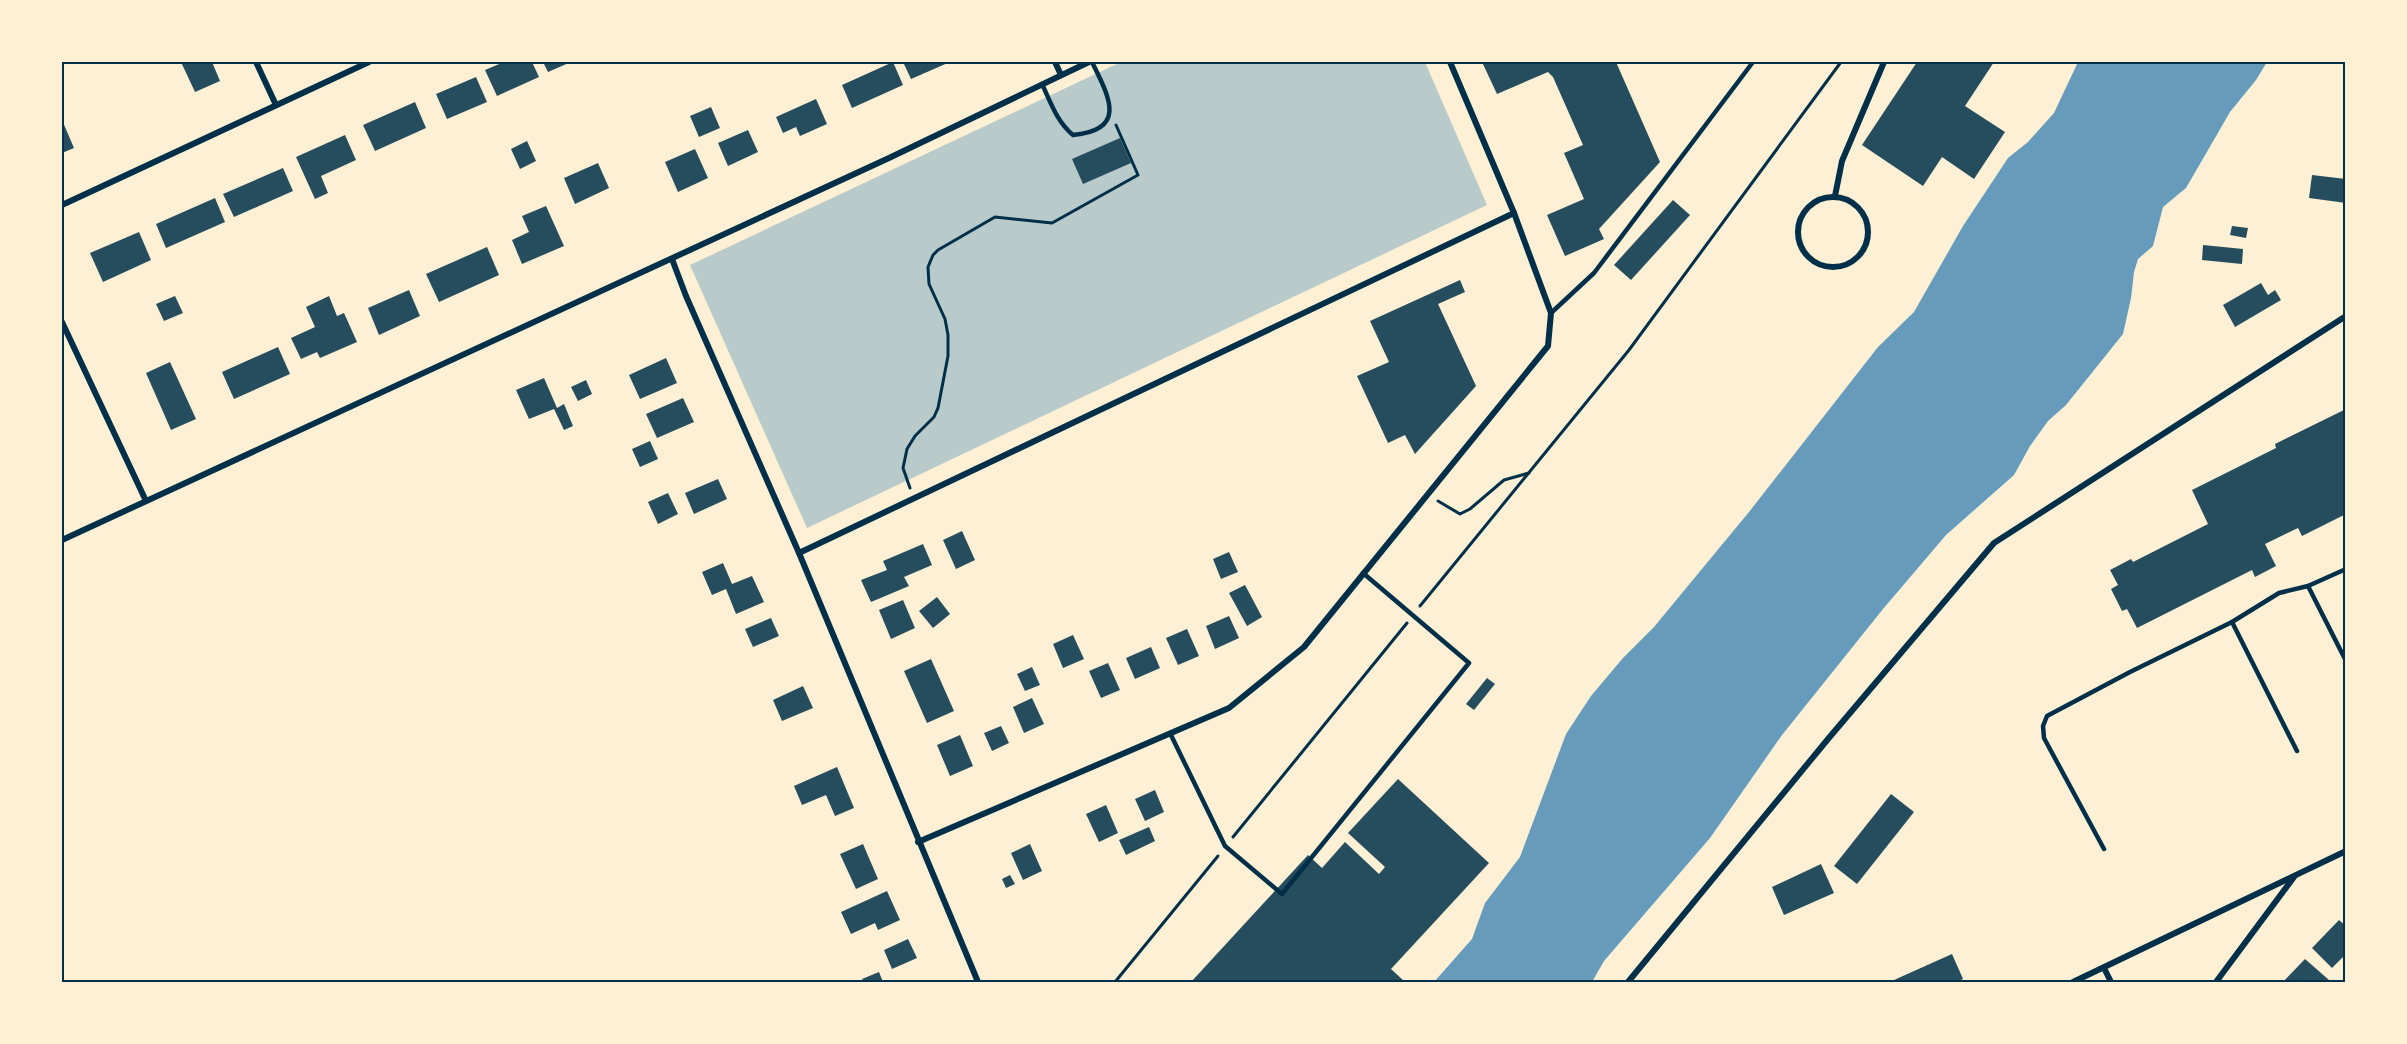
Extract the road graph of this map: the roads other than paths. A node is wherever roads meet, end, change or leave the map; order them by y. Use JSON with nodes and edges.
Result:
{"nodes":[{"id":1,"x":256,"y":62,"type":"edge"},
{"id":2,"x":369,"y":62,"type":"edge"},
{"id":3,"x":1054,"y":62,"type":"edge"},
{"id":4,"x":1091,"y":62,"type":"edge"},
{"id":5,"x":1450,"y":62,"type":"edge"},
{"id":6,"x":1753,"y":62,"type":"edge"},
{"id":7,"x":1884,"y":62,"type":"edge"},
{"id":8,"x":1060,"y":75,"type":"junction"},
{"id":9,"x":1042,"y":84,"type":"junction"},
{"id":10,"x":276,"y":105,"type":"junction"},
{"id":11,"x":1835,"y":196,"type":"junction"},
{"id":12,"x":62,"y":205,"type":"edge"},
{"id":13,"x":1514,"y":213,"type":"junction"},
{"id":14,"x":672,"y":259,"type":"junction"},
{"id":15,"x":1551,"y":313,"type":"junction"},
{"id":16,"x":2346,"y":316,"type":"edge"},
{"id":17,"x":62,"y":322,"type":"edge"},
{"id":18,"x":146,"y":501,"type":"junction"},
{"id":19,"x":62,"y":540,"type":"edge"},
{"id":20,"x":799,"y":553,"type":"junction"},
{"id":21,"x":2346,"y":568,"type":"edge"},
{"id":22,"x":1363,"y":573,"type":"junction"},
{"id":23,"x":2308,"y":586,"type":"junction"},
{"id":24,"x":2232,"y":622,"type":"junction"},
{"id":25,"x":2346,"y":661,"type":"edge"},
{"id":26,"x":1170,"y":734,"type":"junction"},
{"id":27,"x":2297,"y":751,"type":"dead end"},
{"id":28,"x":918,"y":842,"type":"junction"},
{"id":29,"x":2104,"y":849,"type":"dead end"},
{"id":30,"x":2346,"y":851,"type":"edge"},
{"id":31,"x":2295,"y":876,"type":"junction"},
{"id":32,"x":2104,"y":968,"type":"junction"},
{"id":33,"x":978,"y":982,"type":"edge"},
{"id":34,"x":1628,"y":982,"type":"edge"},
{"id":35,"x":2073,"y":982,"type":"edge"},
{"id":36,"x":2110,"y":982,"type":"edge"},
{"id":37,"x":2216,"y":982,"type":"edge"}],
"edges":[{"from":1,"to":10,"type":"street"},
{"from":2,"to":10,"type":"street"},
{"from":3,"to":8,"type":"street"},
{"from":4,"to":8,"type":"street"},
{"from":4,"to":9,"type":"lane"},
{"from":5,"to":13,"type":"street"},
{"from":6,"to":15,"type":"lane"},
{"from":7,"to":11,"type":"street"},
{"from":8,"to":9,"type":"street"},
{"from":9,"to":14,"type":"street"},
{"from":10,"to":12,"type":"street"},
{"from":11,"to":11,"type":"street"},
{"from":13,"to":15,"type":"street"},
{"from":13,"to":20,"type":"street"},
{"from":14,"to":18,"type":"street"},
{"from":14,"to":20,"type":"street"},
{"from":15,"to":22,"type":"street"},
{"from":16,"to":34,"type":"street"},
{"from":17,"to":18,"type":"street"},
{"from":18,"to":19,"type":"street"},
{"from":20,"to":28,"type":"street"},
{"from":21,"to":23,"type":"lane"},
{"from":22,"to":26,"type":"street"},
{"from":22,"to":26,"type":"lane"},
{"from":23,"to":24,"type":"lane"},
{"from":23,"to":25,"type":"lane"},
{"from":24,"to":27,"type":"lane"},
{"from":24,"to":29,"type":"lane"},
{"from":26,"to":28,"type":"street"},
{"from":28,"to":33,"type":"street"},
{"from":30,"to":31,"type":"street"},
{"from":31,"to":32,"type":"street"},
{"from":31,"to":37,"type":"street"},
{"from":32,"to":35,"type":"street"},
{"from":32,"to":36,"type":"street"}]}
